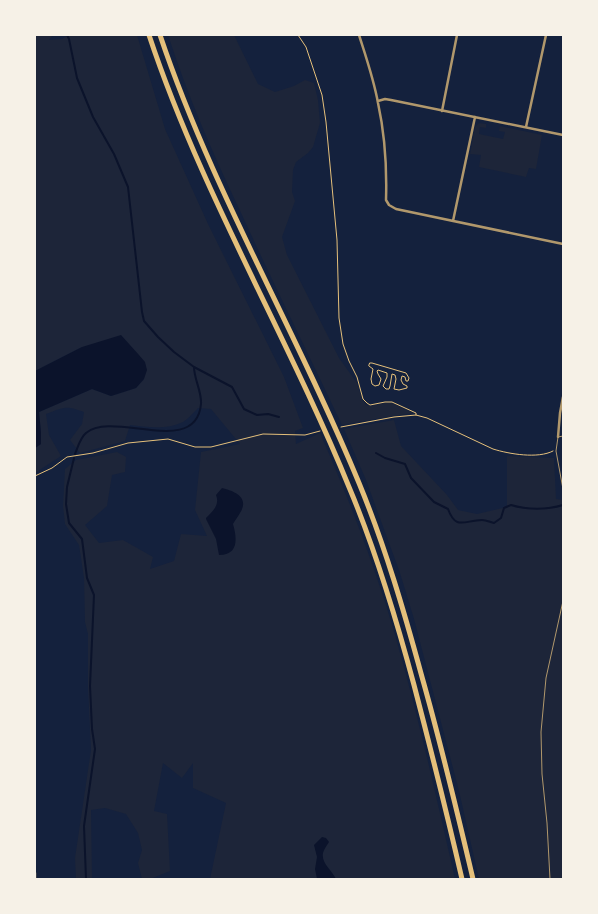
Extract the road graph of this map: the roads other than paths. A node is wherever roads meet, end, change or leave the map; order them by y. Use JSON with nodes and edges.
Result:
{"nodes":[{"id":1,"x":149,"y":35,"type":"edge"},
{"id":2,"x":160,"y":35,"type":"edge"},
{"id":3,"x":359,"y":35,"type":"edge"},
{"id":4,"x":457,"y":35,"type":"edge"},
{"id":5,"x":546,"y":35,"type":"edge"},
{"id":6,"x":378,"y":101,"type":"junction"},
{"id":7,"x":442,"y":111,"type":"junction"},
{"id":8,"x":475,"y":117,"type":"junction"},
{"id":9,"x":526,"y":127,"type":"junction"},
{"id":10,"x":563,"y":135,"type":"edge"},
{"id":11,"x":453,"y":221,"type":"junction"},
{"id":12,"x":563,"y":244,"type":"edge"},
{"id":13,"x":563,"y":397,"type":"edge"},
{"id":14,"x":563,"y":436,"type":"edge"},
{"id":15,"x":558,"y":437,"type":"junction"},
{"id":16,"x":563,"y":489,"type":"edge"},
{"id":17,"x":563,"y":601,"type":"edge"},
{"id":18,"x":35,"y":873,"type":"edge"},
{"id":19,"x":35,"y":879,"type":"edge"},
{"id":20,"x":462,"y":879,"type":"edge"},
{"id":21,"x":473,"y":879,"type":"edge"},
{"id":22,"x":550,"y":879,"type":"edge"}],
"edges":[{"from":1,"to":20,"type":"highway"},
{"from":2,"to":21,"type":"highway"},
{"from":3,"to":6,"type":"street"},
{"from":4,"to":7,"type":"street"},
{"from":5,"to":9,"type":"street"},
{"from":6,"to":7,"type":"street"},
{"from":6,"to":11,"type":"street"},
{"from":7,"to":8,"type":"street"},
{"from":8,"to":9,"type":"street"},
{"from":8,"to":11,"type":"street"},
{"from":9,"to":10,"type":"street"},
{"from":11,"to":12,"type":"street"},
{"from":13,"to":15,"type":"street"},
{"from":14,"to":15,"type":"lane"},
{"from":15,"to":16,"type":"lane"},
{"from":17,"to":22,"type":"lane"},
{"from":18,"to":19,"type":"street"}]}
